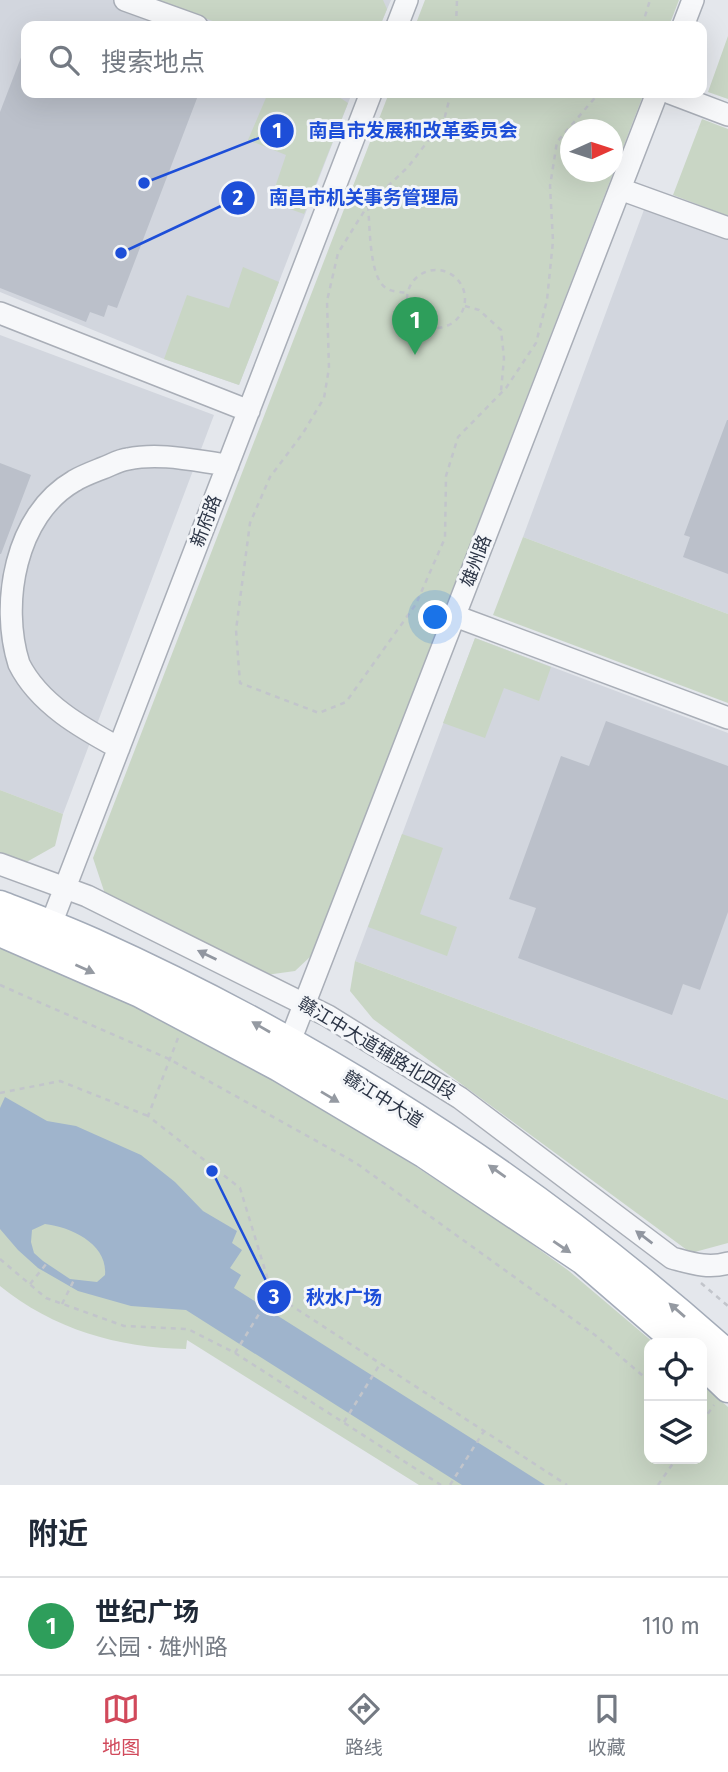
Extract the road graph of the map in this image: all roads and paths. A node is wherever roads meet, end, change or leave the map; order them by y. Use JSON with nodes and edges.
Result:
{"nodes":[{"id":1,"x":125,"y":0,"type":"edge"},
{"id":2,"x":407,"y":0,"type":"edge"},
{"id":3,"x":457,"y":0,"type":"edge"},
{"id":4,"x":650,"y":0,"type":"edge"},
{"id":5,"x":693,"y":0,"type":"edge"},
{"id":6,"x":183,"y":21,"type":"edge"},
{"id":7,"x":399,"y":21,"type":"edge"},
{"id":8,"x":456,"y":21,"type":"edge"},
{"id":9,"x":644,"y":21,"type":"edge"},
{"id":10,"x":685,"y":21,"type":"edge"},
{"id":11,"x":369,"y":98,"type":"edge"},
{"id":12,"x":451,"y":98,"type":"edge"},
{"id":13,"x":595,"y":98,"type":"edge"},
{"id":14,"x":655,"y":98,"type":"edge"},
{"id":15,"x":684,"y":98,"type":"edge"},
{"id":16,"x":728,"y":114,"type":"edge"},
{"id":17,"x":620,"y":189,"type":"junction"},
{"id":18,"x":368,"y":205,"type":"junction"},
{"id":19,"x":728,"y":228,"type":"edge"},
{"id":20,"x":408,"y":293,"type":"junction"},
{"id":21,"x":465,"y":306,"type":"junction"},
{"id":22,"x":0,"y":313,"type":"edge"},
{"id":23,"x":501,"y":393,"type":"junction"},
{"id":24,"x":249,"y":411,"type":"junction"},
{"id":25,"x":228,"y":465,"type":"junction"},
{"id":26,"x":455,"y":616,"type":"junction"},
{"id":27,"x":728,"y":718,"type":"edge"},
{"id":28,"x":119,"y":748,"type":"junction"},
{"id":29,"x":0,"y":864,"type":"edge"},
{"id":30,"x":65,"y":888,"type":"junction"},
{"id":31,"x":0,"y":905,"type":"edge"},
{"id":32,"x":0,"y":932,"type":"edge"},
{"id":33,"x":46,"y":937,"type":"junction"},
{"id":34,"x":0,"y":985,"type":"edge"},
{"id":35,"x":304,"y":1004,"type":"junction"},
{"id":36,"x":181,"y":1030,"type":"dead end"},
{"id":37,"x":284,"y":1055,"type":"junction"},
{"id":38,"x":169,"y":1059,"type":"junction"},
{"id":39,"x":0,"y":1093,"type":"edge"},
{"id":40,"x":148,"y":1116,"type":"junction"},
{"id":41,"x":0,"y":1259,"type":"edge"},
{"id":42,"x":47,"y":1263,"type":"dead end"},
{"id":43,"x":728,"y":1263,"type":"edge"},
{"id":44,"x":74,"y":1279,"type":"dead end"},
{"id":45,"x":30,"y":1284,"type":"junction"},
{"id":46,"x":272,"y":1293,"type":"junction"},
{"id":47,"x":62,"y":1304,"type":"junction"},
{"id":48,"x":673,"y":1338,"type":"edge"},
{"id":49,"x":235,"y":1353,"type":"junction"},
{"id":50,"x":380,"y":1364,"type":"junction"},
{"id":51,"x":720,"y":1366,"type":"edge"},
{"id":52,"x":644,"y":1377,"type":"edge"},
{"id":53,"x":707,"y":1406,"type":"edge"},
{"id":54,"x":344,"y":1422,"type":"junction"},
{"id":55,"x":484,"y":1432,"type":"junction"},
{"id":56,"x":673,"y":1464,"type":"edge"},
{"id":57,"x":441,"y":1485,"type":"edge"},
{"id":58,"x":450,"y":1485,"type":"edge"},
{"id":59,"x":567,"y":1485,"type":"edge"},
{"id":60,"x":658,"y":1485,"type":"edge"}],
"edges":[{"from":1,"to":6,"type":"street"},
{"from":2,"to":7,"type":"street"},
{"from":3,"to":8,"type":"path"},
{"from":4,"to":9,"type":"path"},
{"from":5,"to":10,"type":"street"},
{"from":11,"to":24,"type":"street","name":"新府路"},
{"from":12,"to":18,"type":"path"},
{"from":13,"to":23,"type":"path"},
{"from":14,"to":17,"type":"street","name":"雄州路"},
{"from":15,"to":16,"type":"street"},
{"from":17,"to":19,"type":"street"},
{"from":17,"to":26,"type":"street","name":"雄州路"},
{"from":18,"to":20,"type":"path"},
{"from":18,"to":23,"type":"path"},
{"from":20,"to":21,"type":"path"},
{"from":20,"to":21,"type":"path"},
{"from":21,"to":23,"type":"path"},
{"from":22,"to":24,"type":"street"},
{"from":24,"to":25,"type":"street","name":"新府路"},
{"from":25,"to":28,"type":"street","name":"新府路"},
{"from":25,"to":28,"type":"street"},
{"from":26,"to":27,"type":"street"},
{"from":26,"to":35,"type":"street","name":"雄州路"},
{"from":28,"to":30,"type":"street","name":"新府路"},
{"from":29,"to":30,"type":"street","name":"赣江中大道辅路北四段"},
{"from":30,"to":33,"type":"street","name":"新府路"},
{"from":35,"to":30,"type":"street","name":"赣江中大道辅路北四段","one_way":true},
{"from":31,"to":33,"type":"main road","name":"赣江中大道"},
{"from":32,"to":33,"type":"main road","name":"赣江中大道"},
{"from":33,"to":37,"type":"main road","name":"赣江中大道"},
{"from":34,"to":38,"type":"path"},
{"from":35,"to":37,"type":"street","name":"雄州路"},
{"from":43,"to":35,"type":"street","name":"赣江中大道辅路北四段","one_way":true},
{"from":36,"to":38,"type":"path"},
{"from":37,"to":48,"type":"main road","name":"赣江中大道","one_way":true},
{"from":51,"to":37,"type":"main road","name":"赣江中大道","one_way":true},
{"from":38,"to":40,"type":"path"},
{"from":38,"to":52,"type":"path"},
{"from":39,"to":40,"type":"path"},
{"from":40,"to":46,"type":"path"},
{"from":41,"to":45,"type":"path"},
{"from":42,"to":45,"type":"path"},
{"from":44,"to":47,"type":"path"},
{"from":45,"to":47,"type":"path"},
{"from":46,"to":49,"type":"path"},
{"from":46,"to":50,"type":"path"},
{"from":47,"to":49,"type":"path"},
{"from":49,"to":54,"type":"path"},
{"from":50,"to":54,"type":"path"},
{"from":50,"to":55,"type":"path"},
{"from":51,"to":53,"type":"path"},
{"from":54,"to":57,"type":"path"},
{"from":55,"to":58,"type":"path"},
{"from":55,"to":59,"type":"path"},
{"from":56,"to":60,"type":"path"}]}
